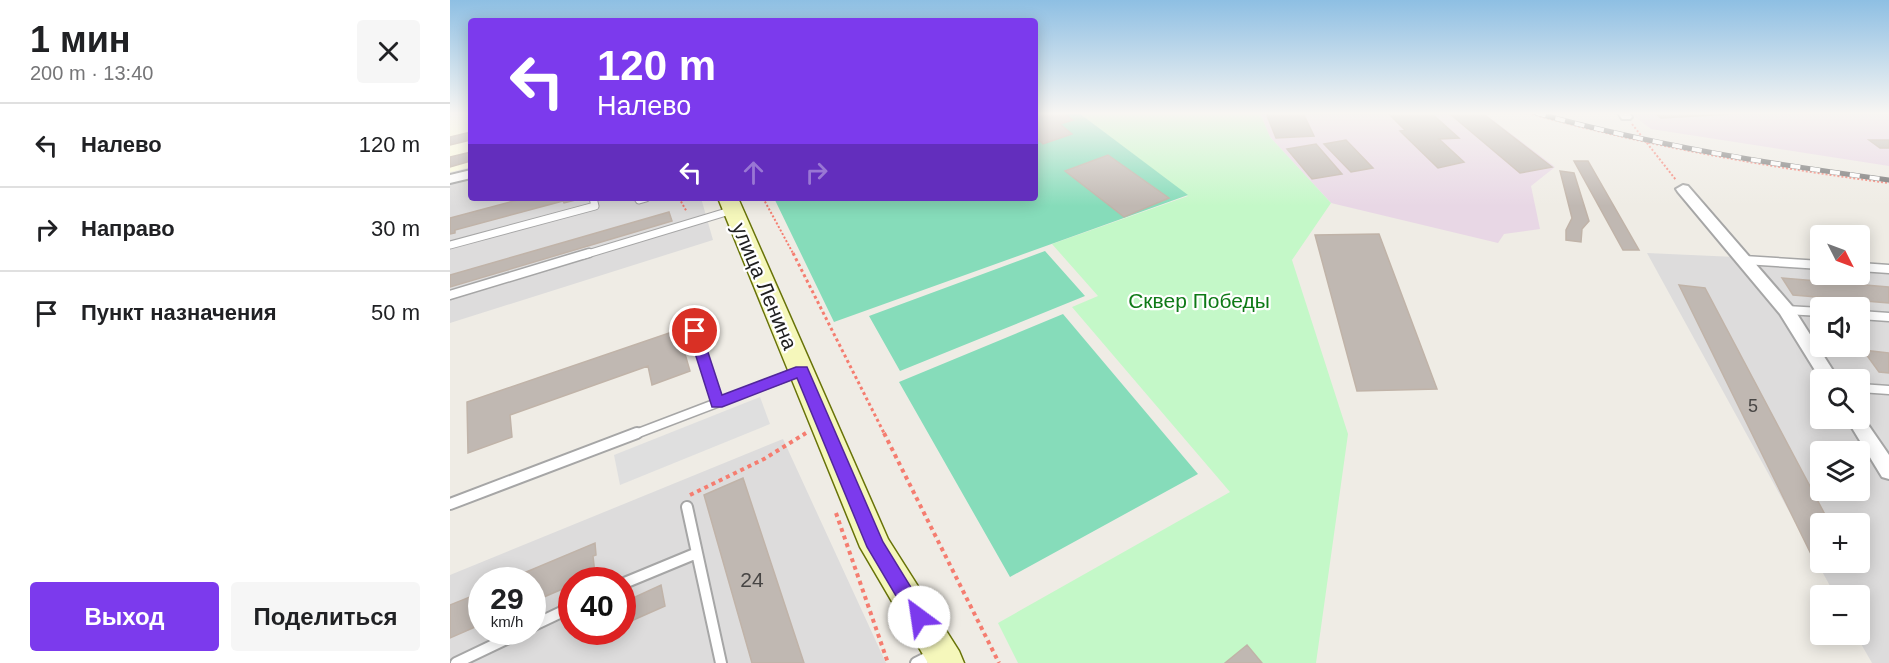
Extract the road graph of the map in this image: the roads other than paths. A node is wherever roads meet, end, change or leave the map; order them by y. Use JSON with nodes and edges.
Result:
{"nodes":[{"id":1,"x":468,"y":175,"type":"edge"},
{"id":2,"x":450,"y":179,"type":"edge"},
{"id":3,"x":1683,"y":189,"type":"road end"},
{"id":4,"x":594,"y":201,"type":"edge"},
{"id":5,"x":731,"y":204,"type":"edge"},
{"id":6,"x":450,"y":245,"type":"edge"},
{"id":7,"x":1743,"y":260,"type":"junction"},
{"id":8,"x":1810,"y":264,"type":"edge"},
{"id":9,"x":1870,"y":268,"type":"edge"},
{"id":10,"x":1889,"y":269,"type":"edge"},
{"id":11,"x":450,"y":295,"type":"edge"},
{"id":12,"x":1786,"y":310,"type":"junction"},
{"id":13,"x":1810,"y":311,"type":"edge"},
{"id":14,"x":1870,"y":316,"type":"edge"},
{"id":15,"x":1889,"y":317,"type":"edge"},
{"id":16,"x":695,"y":331,"type":"dead end"},
{"id":17,"x":1823,"y":369,"type":"edge"},
{"id":18,"x":801,"y":371,"type":"junction"},
{"id":19,"x":1870,"y":389,"type":"edge"},
{"id":20,"x":1889,"y":390,"type":"edge"},
{"id":21,"x":717,"y":403,"type":"junction"},
{"id":22,"x":1862,"y":429,"type":"edge"},
{"id":23,"x":1889,"y":471,"type":"edge"},
{"id":24,"x":450,"y":504,"type":"edge"},
{"id":25,"x":687,"y":507,"type":"road end"},
{"id":26,"x":697,"y":553,"type":"junction"},
{"id":27,"x":636,"y":578,"type":"edge"},
{"id":28,"x":494,"y":645,"type":"edge"},
{"id":29,"x":934,"y":659,"type":"edge"},
{"id":30,"x":456,"y":663,"type":"edge"},
{"id":31,"x":721,"y":663,"type":"edge"}],
"edges":[{"from":1,"to":2,"type":"street"},
{"from":3,"to":7,"type":"street"},
{"from":4,"to":6,"type":"lane"},
{"from":5,"to":11,"type":"lane"},
{"from":5,"to":18,"type":"street","name":"улица Ленина"},
{"from":7,"to":8,"type":"lane"},
{"from":7,"to":12,"type":"street"},
{"from":9,"to":10,"type":"lane"},
{"from":12,"to":13,"type":"lane"},
{"from":12,"to":17,"type":"street"},
{"from":14,"to":15,"type":"lane"},
{"from":16,"to":21,"type":"lane"},
{"from":18,"to":21,"type":"lane"},
{"from":18,"to":29,"type":"street","name":"улица Ленина"},
{"from":19,"to":20,"type":"lane"},
{"from":21,"to":24,"type":"lane"},
{"from":22,"to":23,"type":"street"},
{"from":25,"to":26,"type":"lane"},
{"from":26,"to":27,"type":"lane"},
{"from":26,"to":31,"type":"lane"},
{"from":28,"to":30,"type":"lane"}]}
